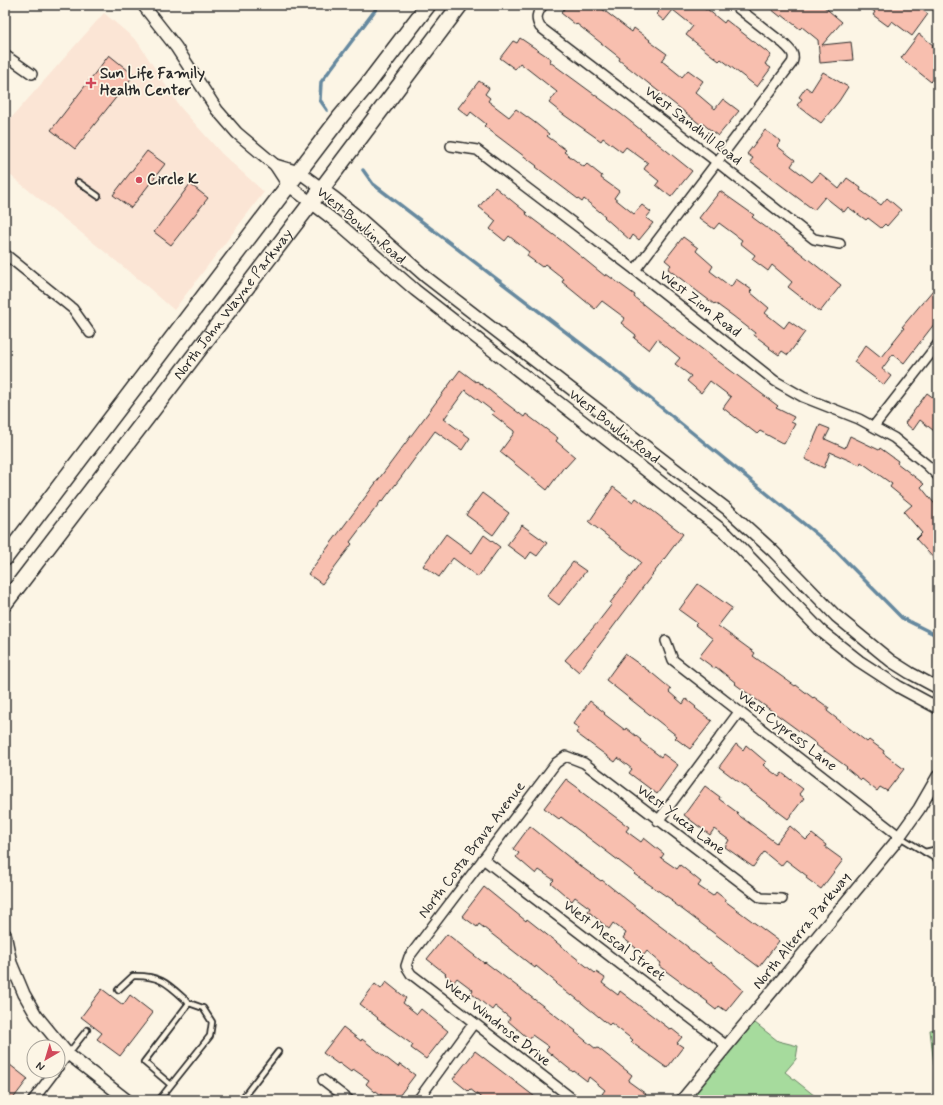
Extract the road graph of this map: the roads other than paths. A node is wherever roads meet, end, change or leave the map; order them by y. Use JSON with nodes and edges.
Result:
{"nodes":[{"id":1,"x":143,"y":5,"type":"edge"},
{"id":2,"x":428,"y":5,"type":"edge"},
{"id":3,"x":460,"y":5,"type":"edge"},
{"id":4,"x":543,"y":5,"type":"edge"},
{"id":5,"x":734,"y":5,"type":"edge"},
{"id":6,"x":5,"y":55,"type":"edge"},
{"id":7,"x":32,"y":74,"type":"dead end"},
{"id":8,"x":451,"y":146,"type":"dead end"},
{"id":9,"x":717,"y":162,"type":"junction"},
{"id":10,"x":275,"y":165,"type":"junction"},
{"id":11,"x":298,"y":172,"type":"junction"},
{"id":12,"x":78,"y":182,"type":"dead end"},
{"id":13,"x":288,"y":185,"type":"junction"},
{"id":14,"x":322,"y":189,"type":"junction"},
{"id":15,"x":98,"y":196,"type":"dead end"},
{"id":16,"x":311,"y":203,"type":"junction"},
{"id":17,"x":840,"y":244,"type":"dead end"},
{"id":18,"x":5,"y":254,"type":"edge"},
{"id":19,"x":635,"y":270,"type":"junction"},
{"id":20,"x":90,"y":333,"type":"dead end"},
{"id":21,"x":938,"y":344,"type":"edge"},
{"id":22,"x":874,"y":426,"type":"junction"},
{"id":23,"x":938,"y":476,"type":"edge"},
{"id":24,"x":5,"y":558,"type":"edge"},
{"id":25,"x":5,"y":603,"type":"edge"},
{"id":26,"x":666,"y":641,"type":"dead end"},
{"id":27,"x":938,"y":688,"type":"edge"},
{"id":28,"x":938,"y":708,"type":"edge"},
{"id":29,"x":739,"y":712,"type":"junction"},
{"id":30,"x":566,"y":756,"type":"joint"},
{"id":31,"x":938,"y":776,"type":"edge"},
{"id":32,"x":658,"y":821,"type":"junction"},
{"id":33,"x":899,"y":836,"type":"junction"},
{"id":34,"x":938,"y":849,"type":"edge"},
{"id":35,"x":925,"y":852,"type":"junction"},
{"id":36,"x":483,"y":859,"type":"junction"},
{"id":37,"x":938,"y":860,"type":"edge"},
{"id":38,"x":782,"y":900,"type":"dead end"},
{"id":39,"x":5,"y":934,"type":"edge"},
{"id":40,"x":406,"y":966,"type":"joint"},
{"id":41,"x":118,"y":990,"type":"dead end"},
{"id":42,"x":189,"y":1003,"type":"junction"},
{"id":43,"x":474,"y":1023,"type":"junction"},
{"id":44,"x":87,"y":1030,"type":"dead end"},
{"id":45,"x":727,"y":1046,"type":"junction"},
{"id":46,"x":278,"y":1052,"type":"dead end"},
{"id":47,"x":68,"y":1054,"type":"junction"},
{"id":48,"x":66,"y":1057,"type":"edge"},
{"id":49,"x":49,"y":1079,"type":"edge"},
{"id":50,"x":323,"y":1080,"type":"dead end"},
{"id":51,"x":171,"y":1085,"type":"junction"},
{"id":52,"x":32,"y":1100,"type":"edge"},
{"id":53,"x":126,"y":1100,"type":"edge"},
{"id":54,"x":160,"y":1100,"type":"edge"},
{"id":55,"x":241,"y":1100,"type":"edge"},
{"id":56,"x":349,"y":1100,"type":"edge"},
{"id":57,"x":418,"y":1100,"type":"edge"},
{"id":58,"x":574,"y":1100,"type":"edge"},
{"id":59,"x":682,"y":1100,"type":"edge"}],
"edges":[{"from":1,"to":10,"type":"street","name":"West Bowlin Road"},
{"from":2,"to":11,"type":"highway","name":"North John Wayne Parkway"},
{"from":3,"to":14,"type":"highway","name":"North John Wayne Parkway"},
{"from":4,"to":9,"type":"street","name":"West Sandhill Road"},
{"from":5,"to":9,"type":"street"},
{"from":6,"to":7,"type":"street"},
{"from":8,"to":19,"type":"street","name":"West Zion Road"},
{"from":9,"to":17,"type":"street","name":"West Sandhill Road"},
{"from":9,"to":19,"type":"street"},
{"from":10,"to":11,"type":"street","name":"West Bowlin Road"},
{"from":10,"to":13,"type":"street","name":"West Bowlin Road"},
{"from":11,"to":13,"type":"highway","name":"North John Wayne Parkway"},
{"from":11,"to":14,"type":"street","name":"West Bowlin Road"},
{"from":12,"to":15,"type":"lane"},
{"from":13,"to":16,"type":"street","name":"West Bowlin Road"},
{"from":13,"to":24,"type":"highway","name":"North John Wayne Parkway"},
{"from":14,"to":16,"type":"highway","name":"North John Wayne Parkway"},
{"from":14,"to":27,"type":"street","name":"West Bowlin Road"},
{"from":16,"to":25,"type":"highway","name":"North John Wayne Parkway"},
{"from":16,"to":28,"type":"street","name":"West Bowlin Road"},
{"from":18,"to":20,"type":"street"},
{"from":19,"to":22,"type":"street","name":"West Zion Road"},
{"from":21,"to":22,"type":"street"},
{"from":22,"to":23,"type":"street","name":"West Zion Road"},
{"from":26,"to":29,"type":"street","name":"West Cypress Lane"},
{"from":29,"to":32,"type":"street"},
{"from":29,"to":33,"type":"street","name":"West Cypress Lane"},
{"from":30,"to":32,"type":"street","name":"West Yucca Lane"},
{"from":30,"to":36,"type":"street","name":"North Costa Brava Avenue"},
{"from":31,"to":33,"type":"street","name":"North Alterra Parkway"},
{"from":32,"to":38,"type":"street","name":"West Yucca Lane"},
{"from":33,"to":35,"type":"lane"},
{"from":33,"to":45,"type":"street","name":"North Alterra Parkway"},
{"from":34,"to":35,"type":"lane"},
{"from":35,"to":37,"type":"lane"},
{"from":36,"to":40,"type":"street","name":"North Costa Brava Avenue"},
{"from":36,"to":45,"type":"street","name":"West Mescal Street"},
{"from":39,"to":47,"type":"street"},
{"from":40,"to":43,"type":"street","name":"West Windrose Drive"},
{"from":41,"to":42,"type":"lane"},
{"from":42,"to":51,"type":"lane"},
{"from":42,"to":51,"type":"lane"},
{"from":43,"to":57,"type":"street"},
{"from":43,"to":58,"type":"street","name":"West Windrose Drive"},
{"from":44,"to":47,"type":"lane"},
{"from":45,"to":59,"type":"street","name":"North Alterra Parkway"},
{"from":46,"to":55,"type":"lane"},
{"from":47,"to":48,"type":"street"},
{"from":47,"to":53,"type":"street"},
{"from":49,"to":52,"type":"street"},
{"from":50,"to":56,"type":"street"},
{"from":51,"to":54,"type":"lane"}]}
